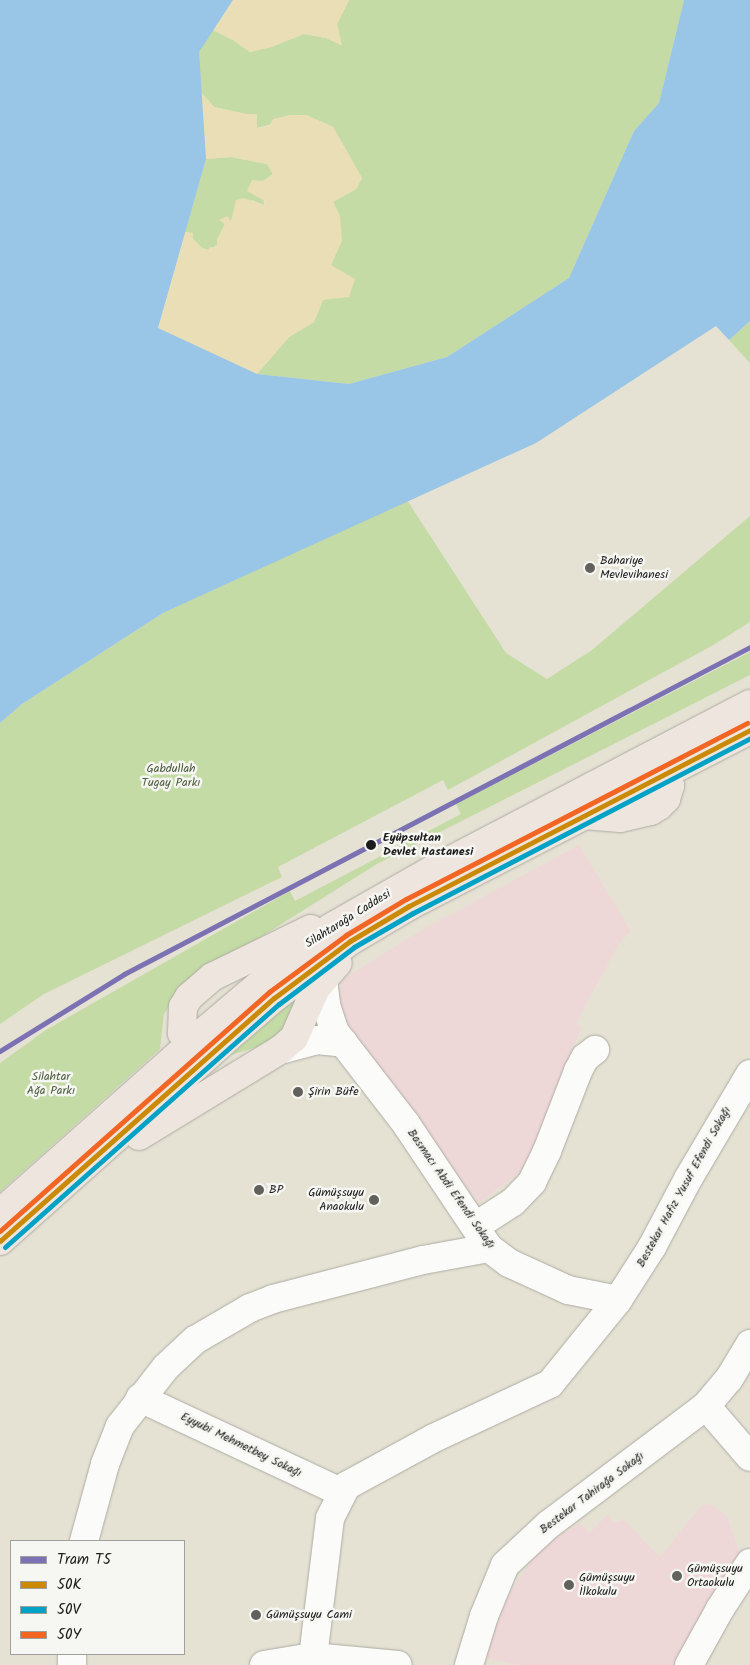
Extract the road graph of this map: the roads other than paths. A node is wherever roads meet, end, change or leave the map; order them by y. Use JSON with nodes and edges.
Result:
{"nodes":[{"id":1,"x":750,"y":704,"type":"edge"},
{"id":2,"x":750,"y":730,"type":"edge"},
{"id":3,"x":657,"y":766,"type":"junction"},
{"id":4,"x":363,"y":908,"type":"junction"},
{"id":5,"x":350,"y":941,"type":"junction"},
{"id":6,"x":323,"y":979,"type":"junction"},
{"id":7,"x":344,"y":1043,"type":"junction"},
{"id":8,"x":280,"y":1050,"type":"junction"},
{"id":9,"x":595,"y":1050,"type":"dead end"},
{"id":10,"x":195,"y":1053,"type":"junction"},
{"id":11,"x":243,"y":1072,"type":"junction"},
{"id":12,"x":750,"y":1074,"type":"edge"},
{"id":13,"x":85,"y":1165,"type":"junction"},
{"id":14,"x":0,"y":1213,"type":"edge"},
{"id":15,"x":482,"y":1237,"type":"junction"},
{"id":16,"x":0,"y":1241,"type":"edge"},
{"id":17,"x":618,"y":1300,"type":"junction"},
{"id":18,"x":750,"y":1344,"type":"edge"},
{"id":19,"x":140,"y":1398,"type":"junction"},
{"id":20,"x":706,"y":1406,"type":"junction"},
{"id":21,"x":750,"y":1458,"type":"edge"},
{"id":22,"x":341,"y":1492,"type":"junction"},
{"id":23,"x":84,"y":1540,"type":"edge"},
{"id":24,"x":750,"y":1563,"type":"edge"},
{"id":25,"x":741,"y":1592,"type":"edge"},
{"id":26,"x":313,"y":1657,"type":"junction"},
{"id":27,"x":356,"y":1662,"type":"edge"},
{"id":28,"x":264,"y":1665,"type":"edge"},
{"id":29,"x":398,"y":1665,"type":"edge"},
{"id":30,"x":469,"y":1665,"type":"edge"},
{"id":31,"x":689,"y":1665,"type":"edge"}],
"edges":[{"from":1,"to":3,"type":"main road","name":"Silahtarağa Caddesi"},
{"from":2,"to":3,"type":"main road","name":"Silahtarağa Caddesi"},
{"from":3,"to":4,"type":"main road","name":"Silahtarağa Caddesi"},
{"from":3,"to":5,"type":"main road","name":"Silahtarağa Caddesi"},
{"from":4,"to":10,"type":"main road","name":"Silahtarağa Caddesi"},
{"from":4,"to":10,"type":"main road"},
{"from":5,"to":6,"type":"main road"},
{"from":5,"to":10,"type":"main road","name":"Silahtarağa Caddesi"},
{"from":6,"to":7,"type":"street","name":"Basmacı Abdi Efendi Sokağı"},
{"from":6,"to":8,"type":"main road"},
{"from":7,"to":8,"type":"street"},
{"from":7,"to":15,"type":"street","name":"Basmacı Abdi Efendi Sokağı"},
{"from":8,"to":11,"type":"main road"},
{"from":9,"to":15,"type":"street"},
{"from":10,"to":11,"type":"main road"},
{"from":10,"to":13,"type":"main road","name":"Silahtarağa Caddesi"},
{"from":10,"to":14,"type":"main road","name":"Silahtarağa Caddesi"},
{"from":11,"to":13,"type":"main road"},
{"from":12,"to":17,"type":"street","name":"Bestekar Hafız Yusuf Efendi Sokağı"},
{"from":13,"to":16,"type":"main road","name":"Silahtarağa Caddesi"},
{"from":15,"to":17,"type":"street","name":"Basmacı Abdi Efendi Sokağı"},
{"from":15,"to":19,"type":"street"},
{"from":17,"to":22,"type":"street","name":"Bestekar Hafız Yusuf Efendi Sokağı"},
{"from":18,"to":20,"type":"street","name":"Bestekar Tahirağa Sokağı"},
{"from":19,"to":22,"type":"street","name":"Eyyubi Mehmetbey Sokağı"},
{"from":19,"to":23,"type":"street"},
{"from":20,"to":21,"type":"street"},
{"from":20,"to":30,"type":"street","name":"Bestekar Tahirağa Sokağı"},
{"from":22,"to":26,"type":"street"},
{"from":24,"to":25,"type":"street"},
{"from":25,"to":31,"type":"street"},
{"from":26,"to":27,"type":"street"},
{"from":26,"to":28,"type":"street"},
{"from":27,"to":29,"type":"street"}]}
